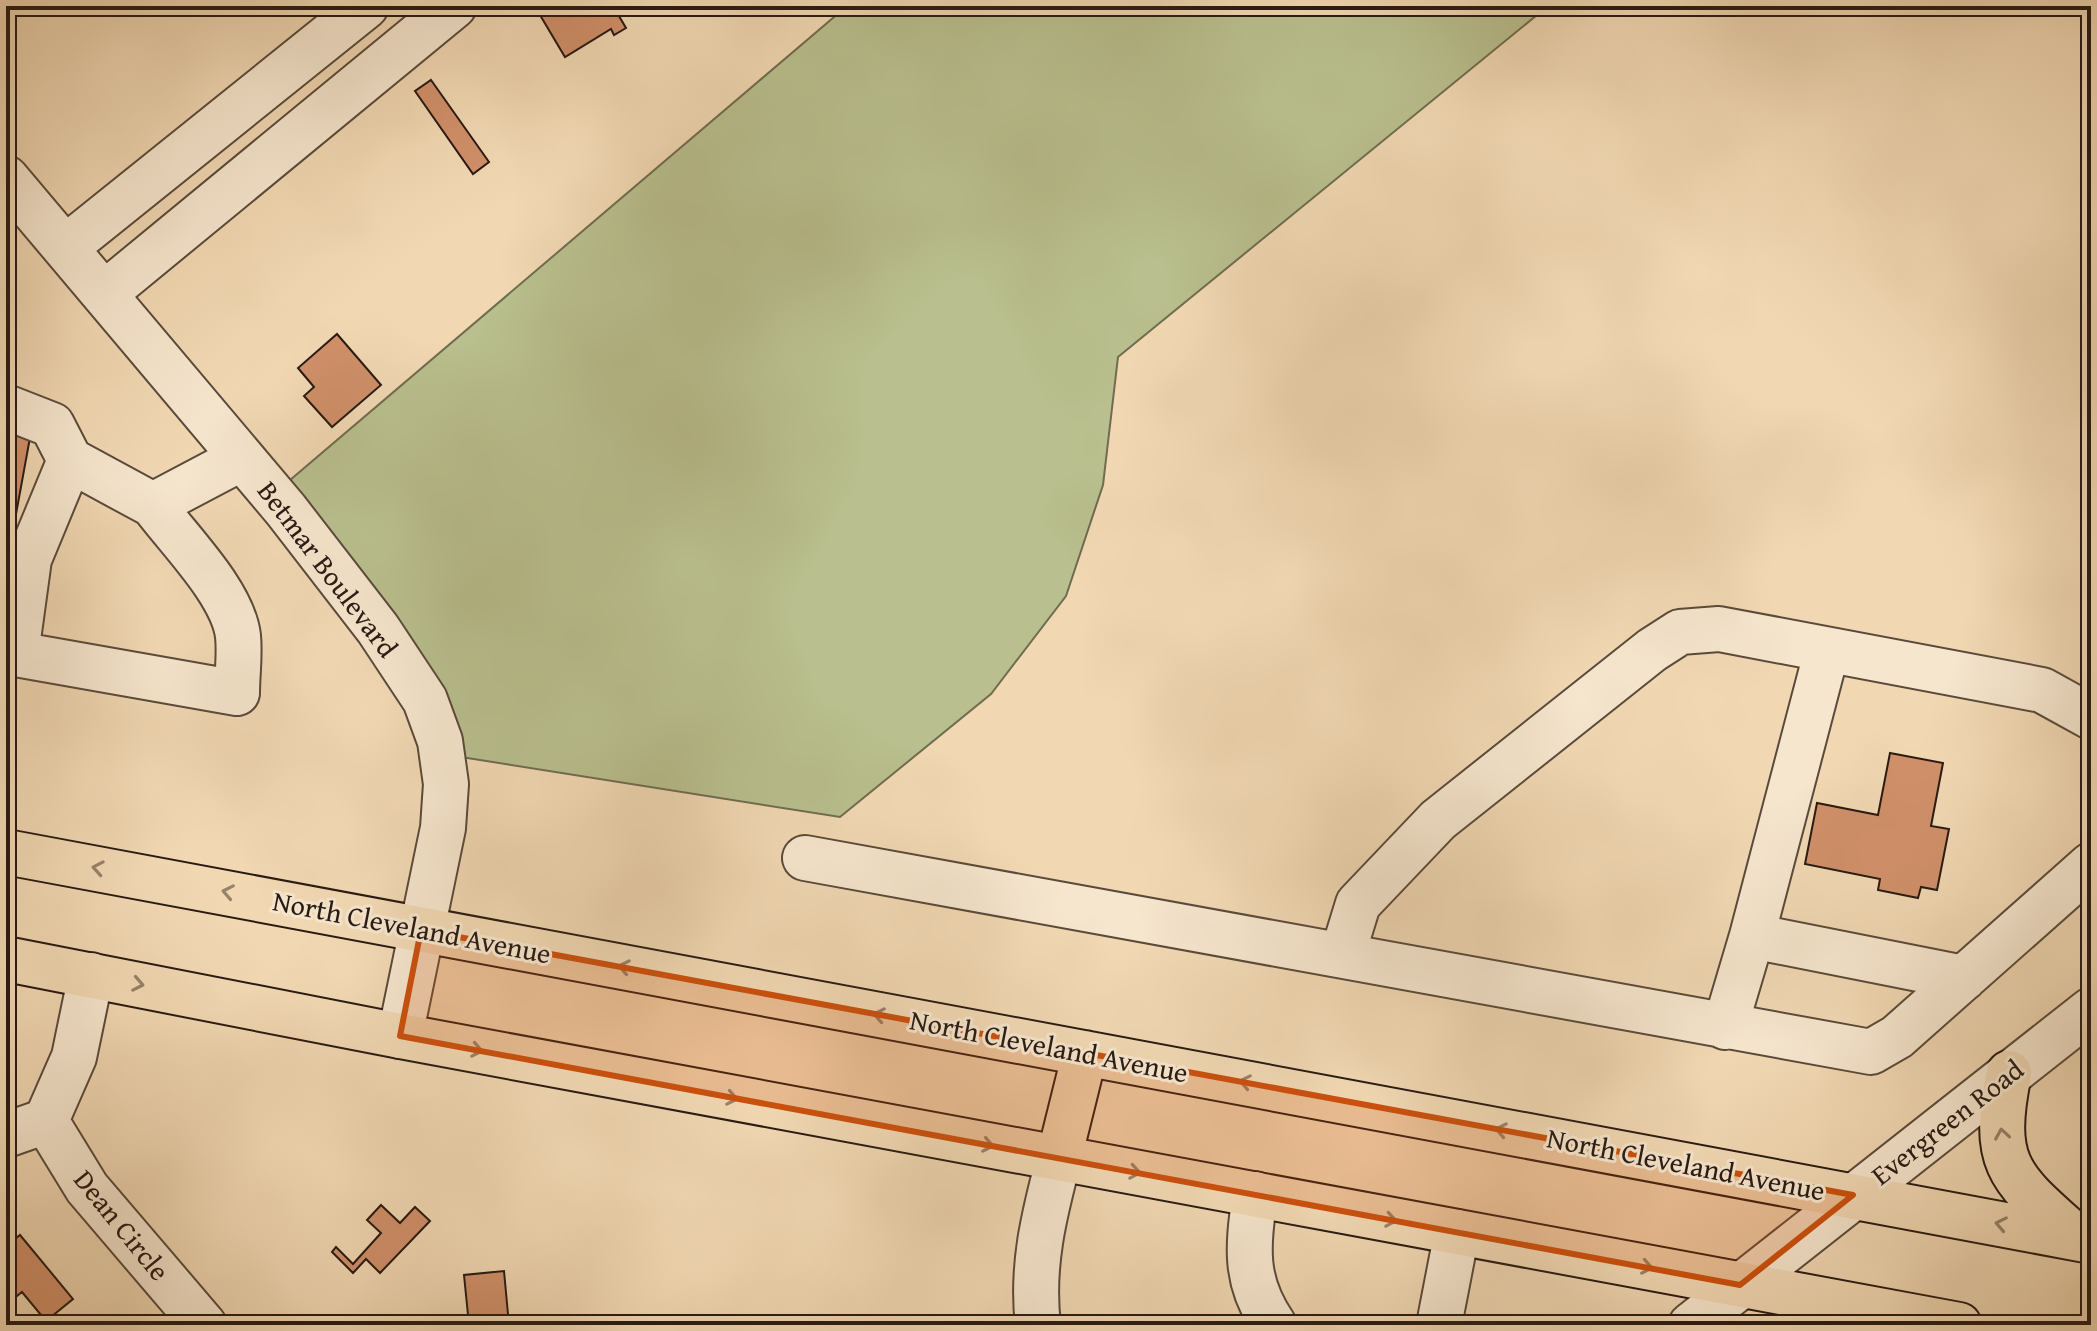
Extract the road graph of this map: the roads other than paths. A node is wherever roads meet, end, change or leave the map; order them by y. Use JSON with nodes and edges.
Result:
{"nodes":[{"id":1,"x":366,"y":6,"type":"edge"},
{"id":2,"x":454,"y":6,"type":"edge"},
{"id":3,"x":6,"y":178,"type":"edge"},
{"id":4,"x":65,"y":248,"type":"junction"},
{"id":5,"x":104,"y":294,"type":"junction"},
{"id":6,"x":6,"y":407,"type":"edge"},
{"id":7,"x":242,"y":458,"type":"junction"},
{"id":8,"x":70,"y":460,"type":"junction"},
{"id":9,"x":153,"y":505,"type":"junction"},
{"id":10,"x":1827,"y":650,"type":"junction"},
{"id":11,"x":2091,"y":717,"type":"edge"},
{"id":12,"x":6,"y":852,"type":"edge"},
{"id":13,"x":805,"y":858,"type":"dead end"},
{"id":14,"x":2091,"y":865,"type":"edge"},
{"id":15,"x":421,"y":930,"type":"junction"},
{"id":16,"x":1752,"y":936,"type":"junction"},
{"id":17,"x":1343,"y":953,"type":"junction"},
{"id":18,"x":6,"y":959,"type":"edge"},
{"id":19,"x":91,"y":975,"type":"junction"},
{"id":20,"x":1964,"y":978,"type":"junction"},
{"id":21,"x":2091,"y":1010,"type":"edge"},
{"id":22,"x":1725,"y":1027,"type":"junction"},
{"id":23,"x":400,"y":1036,"type":"junction"},
{"id":24,"x":1085,"y":1053,"type":"junction"},
{"id":25,"x":2009,"y":1073,"type":"junction"},
{"id":26,"x":26,"y":1128,"type":"edge"},
{"id":27,"x":1059,"y":1158,"type":"junction"},
{"id":28,"x":1255,"y":1194,"type":"junction"},
{"id":29,"x":1853,"y":1195,"type":"junction"},
{"id":30,"x":1457,"y":1232,"type":"junction"},
{"id":31,"x":2084,"y":1240,"type":"edge"},
{"id":32,"x":1740,"y":1285,"type":"junction"},
{"id":33,"x":204,"y":1325,"type":"edge"},
{"id":34,"x":1038,"y":1325,"type":"edge"},
{"id":35,"x":1274,"y":1325,"type":"edge"},
{"id":36,"x":1439,"y":1325,"type":"edge"},
{"id":37,"x":1691,"y":1325,"type":"edge"},
{"id":38,"x":1959,"y":1325,"type":"edge"}],
"edges":[{"from":1,"to":4,"type":"street"},
{"from":2,"to":5,"type":"street"},
{"from":3,"to":4,"type":"street","name":"Betmar Boulevard"},
{"from":4,"to":5,"type":"street","name":"Betmar Boulevard"},
{"from":5,"to":7,"type":"street","name":"Betmar Boulevard"},
{"from":6,"to":8,"type":"street"},
{"from":7,"to":9,"type":"street"},
{"from":7,"to":15,"type":"street","name":"Betmar Boulevard"},
{"from":8,"to":9,"type":"street"},
{"from":8,"to":9,"type":"street"},
{"from":10,"to":11,"type":"street"},
{"from":10,"to":16,"type":"street"},
{"from":10,"to":17,"type":"street"},
{"from":15,"to":12,"type":"main road","name":"North Cleveland Avenue","one_way":true},
{"from":13,"to":17,"type":"street"},
{"from":14,"to":20,"type":"street"},
{"from":15,"to":23,"type":"street","name":"Betmar Boulevard"},
{"from":24,"to":15,"type":"main road","name":"North Cleveland Avenue","one_way":true},
{"from":16,"to":20,"type":"street"},
{"from":16,"to":22,"type":"street"},
{"from":17,"to":22,"type":"street"},
{"from":18,"to":19,"type":"main road"},
{"from":19,"to":23,"type":"main road","one_way":true},
{"from":19,"to":26,"type":"street"},
{"from":20,"to":22,"type":"street"},
{"from":21,"to":25,"type":"street","name":"Evergreen Road"},
{"from":23,"to":27,"type":"main road","one_way":true},
{"from":24,"to":27,"type":"main road"},
{"from":29,"to":24,"type":"main road","name":"North Cleveland Avenue","one_way":true},
{"from":25,"to":29,"type":"street","name":"Evergreen Road"},
{"from":31,"to":25,"type":"main road","one_way":true},
{"from":26,"to":33,"type":"street","name":"Dean Circle"},
{"from":27,"to":28,"type":"main road","one_way":true},
{"from":27,"to":34,"type":"street"},
{"from":28,"to":30,"type":"main road","one_way":true},
{"from":28,"to":35,"type":"street"},
{"from":31,"to":29,"type":"main road","name":"North Cleveland Avenue","one_way":true},
{"from":29,"to":32,"type":"street","name":"Evergreen Road"},
{"from":30,"to":32,"type":"main road","one_way":true},
{"from":30,"to":36,"type":"street"},
{"from":32,"to":37,"type":"street","name":"Evergreen Road"},
{"from":32,"to":38,"type":"main road"}]}
